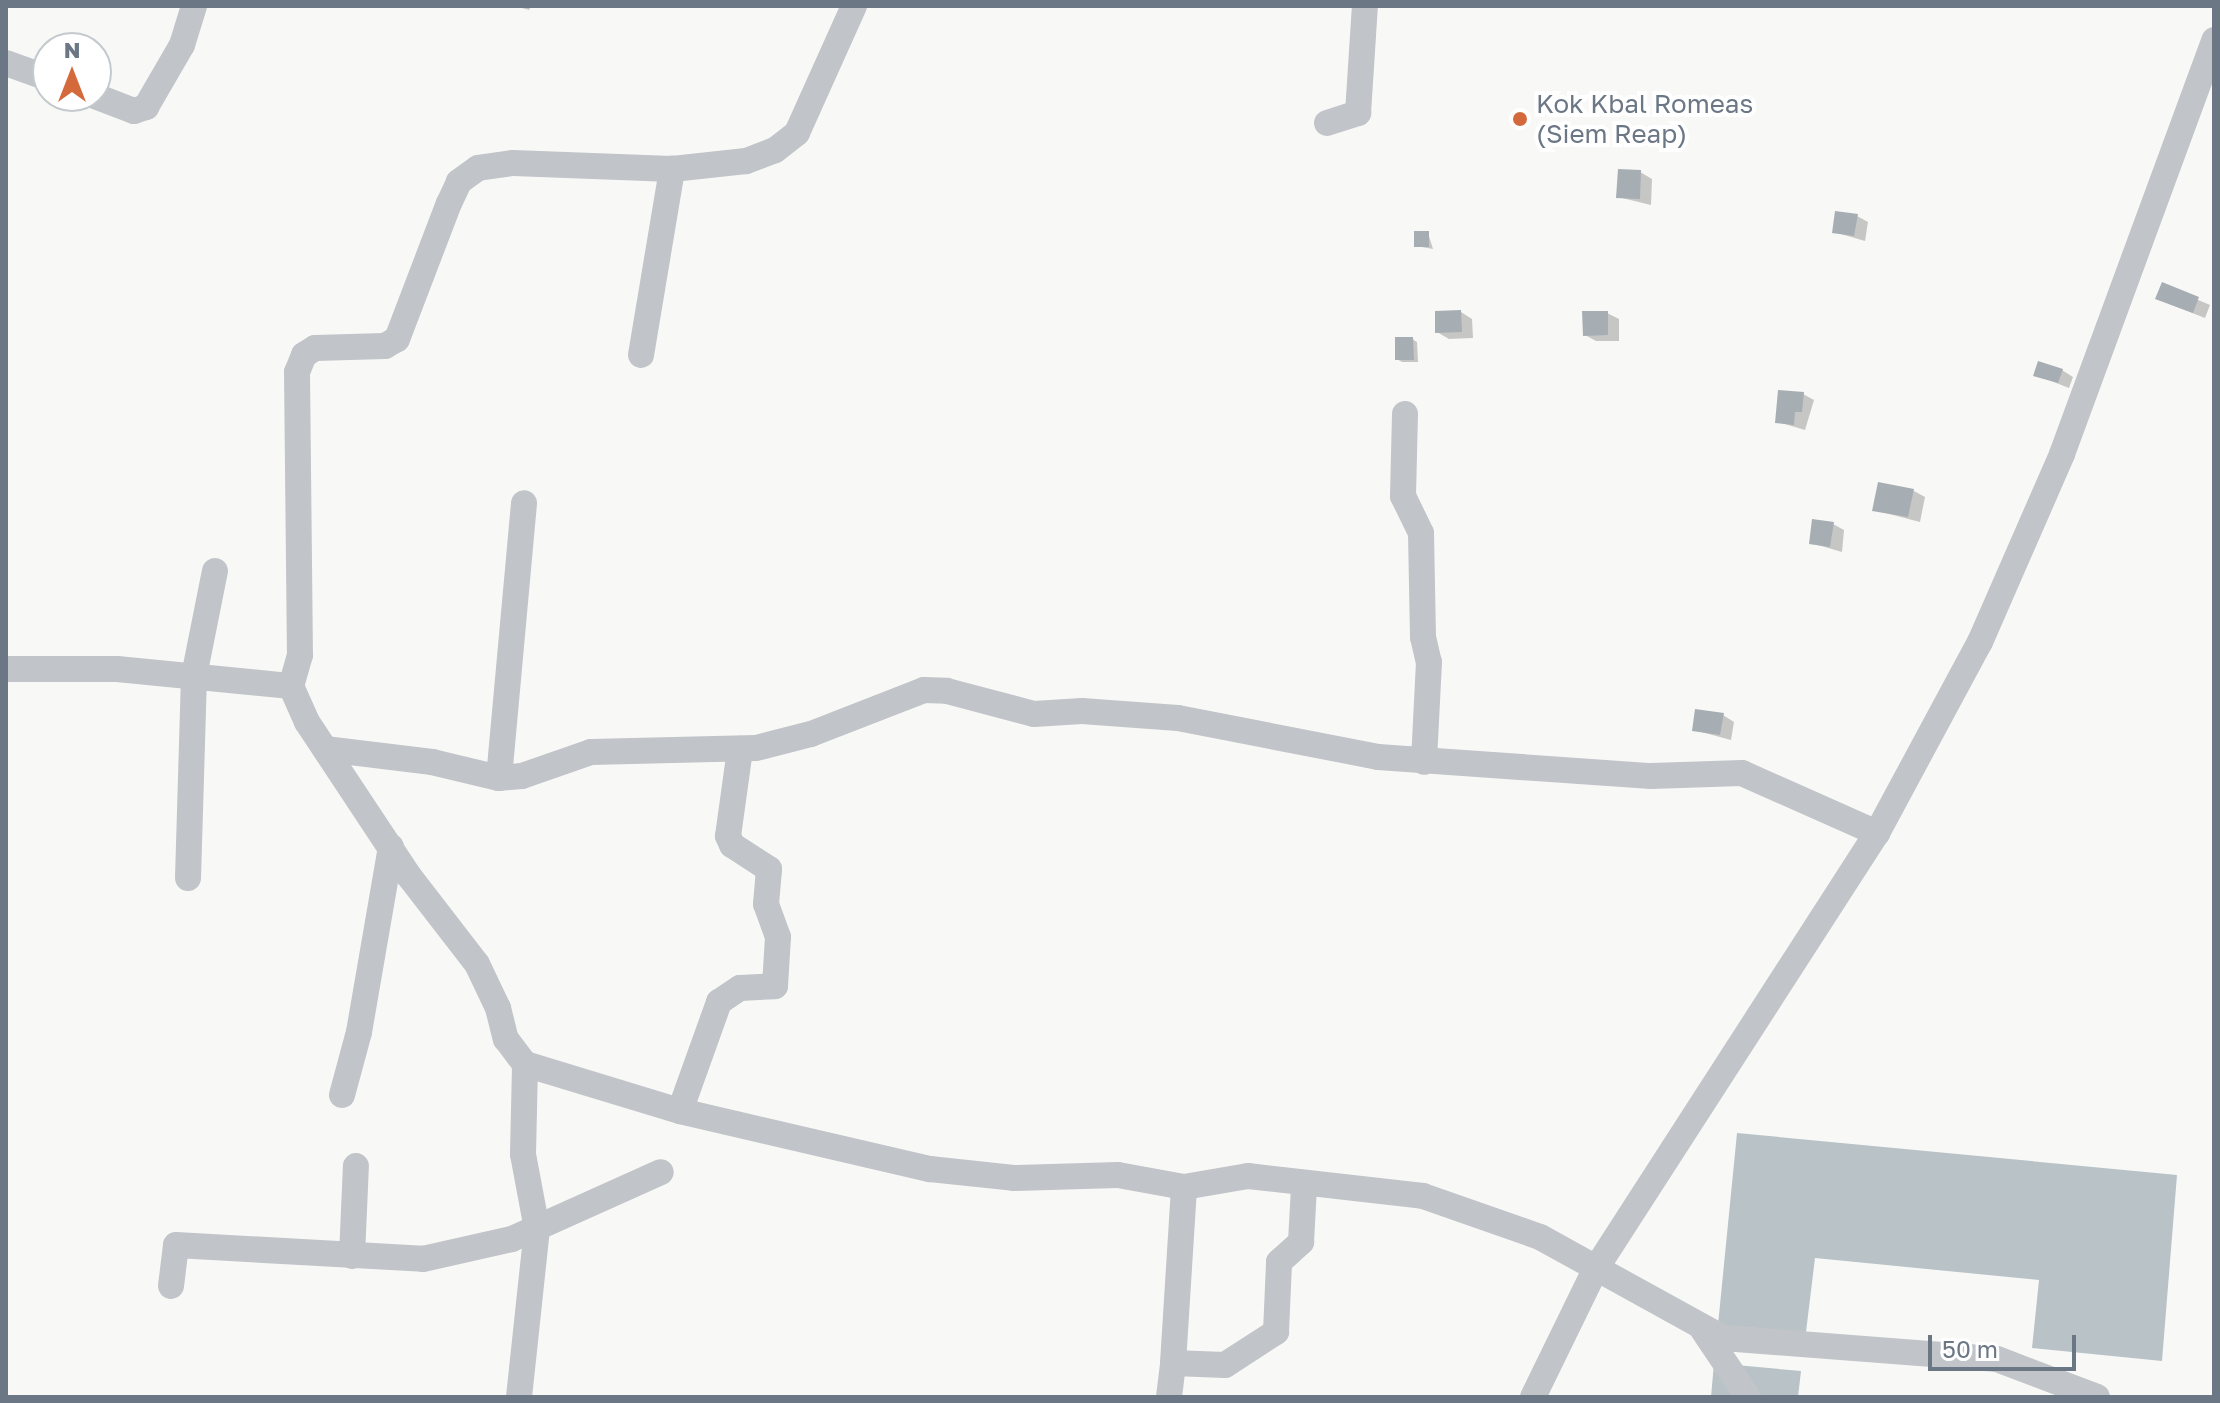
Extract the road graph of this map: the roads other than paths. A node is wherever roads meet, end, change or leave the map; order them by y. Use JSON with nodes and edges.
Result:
{"nodes":[{"id":1,"x":194,"y":6,"type":"edge"},
{"id":2,"x":854,"y":6,"type":"edge"},
{"id":3,"x":1365,"y":6,"type":"edge"},
{"id":4,"x":2214,"y":40,"type":"edge"},
{"id":5,"x":6,"y":63,"type":"edge"},
{"id":6,"x":32,"y":72,"type":"edge"},
{"id":7,"x":112,"y":103,"type":"edge"},
{"id":8,"x":1327,"y":123,"type":"dead end"},
{"id":9,"x":672,"y":169,"type":"junction"},
{"id":10,"x":641,"y":355,"type":"dead end"},
{"id":11,"x":1405,"y":414,"type":"dead end"},
{"id":12,"x":524,"y":503,"type":"dead end"},
{"id":13,"x":215,"y":571,"type":"dead end"},
{"id":14,"x":6,"y":669,"type":"edge"},
{"id":15,"x":194,"y":676,"type":"junction"},
{"id":16,"x":291,"y":686,"type":"junction"},
{"id":17,"x":325,"y":749,"type":"junction"},
{"id":18,"x":740,"y":749,"type":"junction"},
{"id":19,"x":1424,"y":762,"type":"junction"},
{"id":20,"x":499,"y":778,"type":"junction"},
{"id":21,"x":1877,"y":833,"type":"junction"},
{"id":22,"x":391,"y":847,"type":"junction"},
{"id":23,"x":188,"y":878,"type":"dead end"},
{"id":24,"x":525,"y":1064,"type":"junction"},
{"id":25,"x":342,"y":1095,"type":"dead end"},
{"id":26,"x":680,"y":1111,"type":"junction"},
{"id":27,"x":356,"y":1166,"type":"dead end"},
{"id":28,"x":661,"y":1172,"type":"dead end"},
{"id":29,"x":1304,"y":1186,"type":"junction"},
{"id":30,"x":1184,"y":1187,"type":"junction"},
{"id":31,"x":537,"y":1229,"type":"junction"},
{"id":32,"x":352,"y":1256,"type":"junction"},
{"id":33,"x":1595,"y":1270,"type":"junction"},
{"id":34,"x":171,"y":1286,"type":"dead end"},
{"id":35,"x":1700,"y":1326,"type":"junction"},
{"id":36,"x":1173,"y":1363,"type":"junction"},
{"id":37,"x":519,"y":1397,"type":"edge"},
{"id":38,"x":1169,"y":1397,"type":"edge"},
{"id":39,"x":1533,"y":1397,"type":"edge"},
{"id":40,"x":1748,"y":1397,"type":"edge"},
{"id":41,"x":2097,"y":1397,"type":"edge"}],
"edges":[{"from":1,"to":7,"type":"street"},
{"from":2,"to":9,"type":"street"},
{"from":3,"to":8,"type":"street"},
{"from":4,"to":21,"type":"street"},
{"from":5,"to":6,"type":"street"},
{"from":9,"to":10,"type":"street"},
{"from":9,"to":16,"type":"street"},
{"from":11,"to":19,"type":"street"},
{"from":12,"to":20,"type":"street"},
{"from":13,"to":15,"type":"street"},
{"from":14,"to":15,"type":"street"},
{"from":15,"to":16,"type":"street"},
{"from":15,"to":23,"type":"street"},
{"from":16,"to":17,"type":"street"},
{"from":17,"to":20,"type":"street"},
{"from":17,"to":22,"type":"street"},
{"from":18,"to":19,"type":"street"},
{"from":18,"to":20,"type":"street"},
{"from":18,"to":26,"type":"street"},
{"from":19,"to":21,"type":"street"},
{"from":21,"to":33,"type":"street"},
{"from":22,"to":24,"type":"street"},
{"from":22,"to":25,"type":"street"},
{"from":24,"to":26,"type":"street"},
{"from":24,"to":31,"type":"street"},
{"from":26,"to":30,"type":"street"},
{"from":27,"to":32,"type":"street"},
{"from":28,"to":31,"type":"street"},
{"from":29,"to":30,"type":"street"},
{"from":29,"to":33,"type":"street"},
{"from":29,"to":36,"type":"street"},
{"from":30,"to":36,"type":"street"},
{"from":31,"to":32,"type":"street"},
{"from":31,"to":37,"type":"street"},
{"from":32,"to":34,"type":"street"},
{"from":33,"to":35,"type":"street"},
{"from":33,"to":39,"type":"street"},
{"from":35,"to":40,"type":"street"},
{"from":35,"to":41,"type":"street"},
{"from":36,"to":38,"type":"street"}]}
